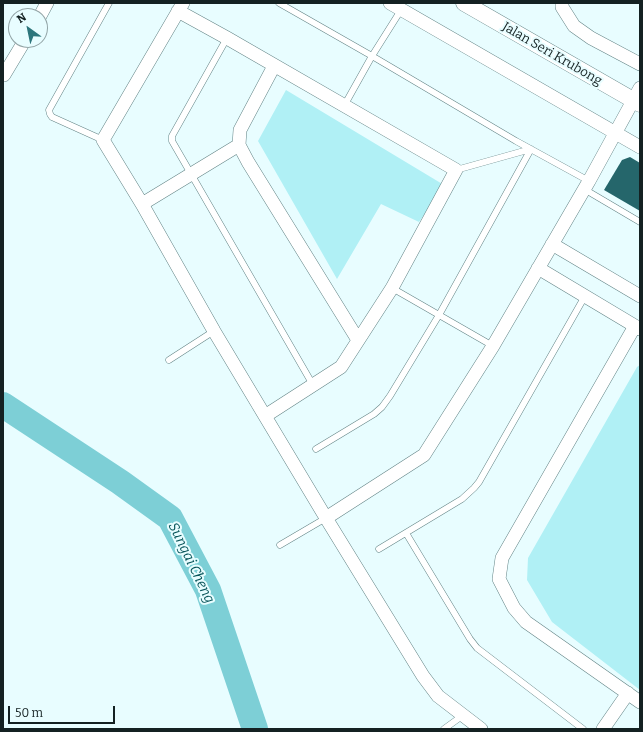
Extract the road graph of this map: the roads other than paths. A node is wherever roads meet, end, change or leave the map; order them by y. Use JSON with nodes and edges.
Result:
{"nodes":[{"id":1,"x":109,"y":3,"type":"edge"},
{"id":2,"x":279,"y":3,"type":"edge"},
{"id":3,"x":464,"y":3,"type":"edge"},
{"id":4,"x":562,"y":3,"type":"edge"},
{"id":5,"x":180,"y":6,"type":"edge"},
{"id":6,"x":395,"y":6,"type":"edge"},
{"id":7,"x":227,"y":38,"type":"junction"},
{"id":8,"x":20,"y":48,"type":"edge"},
{"id":9,"x":372,"y":56,"type":"junction"},
{"id":10,"x":640,"y":64,"type":"edge"},
{"id":11,"x":274,"y":66,"type":"junction"},
{"id":12,"x":4,"y":75,"type":"dead end"},
{"id":13,"x":638,"y":98,"type":"edge"},
{"id":14,"x":344,"y":106,"type":"junction"},
{"id":15,"x":616,"y":133,"type":"junction"},
{"id":16,"x":103,"y":140,"type":"junction"},
{"id":17,"x":239,"y":145,"type":"junction"},
{"id":18,"x":640,"y":147,"type":"edge"},
{"id":19,"x":531,"y":149,"type":"junction"},
{"id":20,"x":456,"y":170,"type":"junction"},
{"id":21,"x":192,"y":174,"type":"junction"},
{"id":22,"x":587,"y":185,"type":"junction"},
{"id":23,"x":142,"y":204,"type":"junction"},
{"id":24,"x":640,"y":222,"type":"edge"},
{"id":25,"x":552,"y":244,"type":"junction"},
{"id":26,"x":538,"y":268,"type":"junction"},
{"id":27,"x":392,"y":288,"type":"junction"},
{"id":28,"x":585,"y":296,"type":"junction"},
{"id":29,"x":640,"y":296,"type":"edge"},
{"id":30,"x":439,"y":315,"type":"junction"},
{"id":31,"x":637,"y":327,"type":"edge"},
{"id":32,"x":214,"y":331,"type":"junction"},
{"id":33,"x":358,"y":340,"type":"junction"},
{"id":34,"x":493,"y":346,"type":"junction"},
{"id":35,"x":169,"y":360,"type":"dead end"},
{"id":36,"x":313,"y":385,"type":"junction"},
{"id":37,"x":265,"y":416,"type":"junction"},
{"id":38,"x":316,"y":449,"type":"dead end"},
{"id":39,"x":326,"y":518,"type":"junction"},
{"id":40,"x":406,"y":533,"type":"junction"},
{"id":41,"x":280,"y":545,"type":"dead end"},
{"id":42,"x":379,"y":549,"type":"dead end"},
{"id":43,"x":628,"y":693,"type":"junction"},
{"id":44,"x":640,"y":702,"type":"edge"},
{"id":45,"x":462,"y":716,"type":"junction"},
{"id":46,"x":444,"y":729,"type":"edge"},
{"id":47,"x":481,"y":729,"type":"edge"},
{"id":48,"x":584,"y":729,"type":"edge"},
{"id":49,"x":603,"y":729,"type":"edge"}],
"edges":[{"from":1,"to":16,"type":"lane"},
{"from":2,"to":9,"type":"lane"},
{"from":3,"to":13,"type":"street","name":"Jalan Seri Krubong"},
{"from":4,"to":10,"type":"street"},
{"from":5,"to":7,"type":"street"},
{"from":5,"to":16,"type":"street"},
{"from":6,"to":9,"type":"lane"},
{"from":6,"to":15,"type":"street"},
{"from":7,"to":11,"type":"street"},
{"from":7,"to":21,"type":"lane"},
{"from":8,"to":12,"type":"street"},
{"from":9,"to":14,"type":"lane"},
{"from":9,"to":19,"type":"lane"},
{"from":11,"to":14,"type":"street"},
{"from":11,"to":17,"type":"street"},
{"from":13,"to":15,"type":"street"},
{"from":14,"to":20,"type":"street"},
{"from":15,"to":18,"type":"street"},
{"from":15,"to":22,"type":"street"},
{"from":16,"to":23,"type":"street"},
{"from":17,"to":21,"type":"street"},
{"from":17,"to":33,"type":"street"},
{"from":19,"to":20,"type":"lane"},
{"from":19,"to":22,"type":"lane"},
{"from":19,"to":30,"type":"lane"},
{"from":20,"to":27,"type":"street"},
{"from":21,"to":23,"type":"street"},
{"from":21,"to":36,"type":"lane"},
{"from":22,"to":24,"type":"lane"},
{"from":22,"to":25,"type":"street"},
{"from":23,"to":32,"type":"street"},
{"from":25,"to":26,"type":"street"},
{"from":25,"to":29,"type":"street"},
{"from":26,"to":28,"type":"street"},
{"from":26,"to":34,"type":"street"},
{"from":27,"to":30,"type":"lane"},
{"from":27,"to":33,"type":"street"},
{"from":28,"to":31,"type":"street"},
{"from":28,"to":40,"type":"lane"},
{"from":30,"to":34,"type":"lane"},
{"from":30,"to":38,"type":"lane"},
{"from":31,"to":43,"type":"street"},
{"from":32,"to":35,"type":"lane"},
{"from":32,"to":37,"type":"street"},
{"from":33,"to":36,"type":"street"},
{"from":34,"to":39,"type":"street"},
{"from":36,"to":37,"type":"street"},
{"from":37,"to":39,"type":"street"},
{"from":39,"to":41,"type":"lane"},
{"from":39,"to":45,"type":"street"},
{"from":40,"to":42,"type":"lane"},
{"from":40,"to":48,"type":"lane"},
{"from":43,"to":44,"type":"street"},
{"from":43,"to":49,"type":"street"},
{"from":45,"to":46,"type":"lane"},
{"from":45,"to":47,"type":"street"}]}
